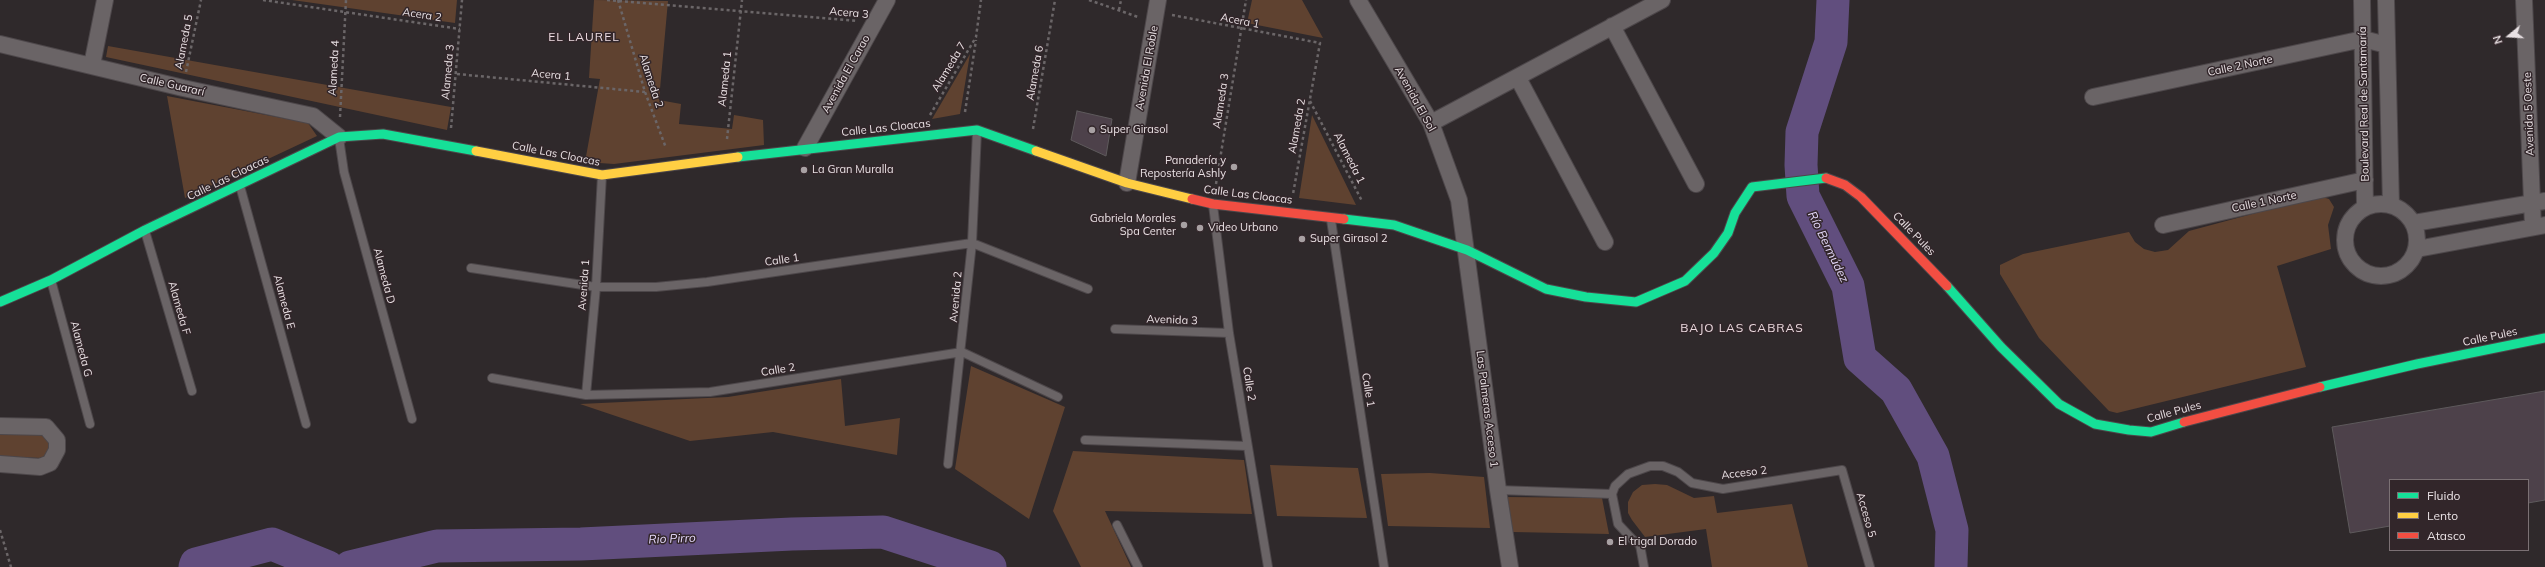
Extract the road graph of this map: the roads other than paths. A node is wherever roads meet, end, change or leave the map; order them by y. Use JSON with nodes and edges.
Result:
{"nodes":[{"id":1,"x":105,"y":0,"type":"edge"},
{"id":2,"x":887,"y":0,"type":"edge"},
{"id":3,"x":1358,"y":0,"type":"edge"},
{"id":4,"x":1662,"y":0,"type":"edge"},
{"id":5,"x":2362,"y":0,"type":"edge"},
{"id":6,"x":2386,"y":0,"type":"edge"},
{"id":7,"x":2524,"y":0,"type":"edge"},
{"id":8,"x":1156,"y":11,"type":"edge"},
{"id":9,"x":1612,"y":26,"type":"junction"},
{"id":10,"x":2363,"y":39,"type":"junction"},
{"id":11,"x":0,"y":44,"type":"edge"},
{"id":12,"x":2387,"y":45,"type":"junction"},
{"id":13,"x":92,"y":66,"type":"junction"},
{"id":14,"x":1518,"y":78,"type":"junction"},
{"id":15,"x":2093,"y":97,"type":"dead end"},
{"id":16,"x":1431,"y":122,"type":"junction"},
{"id":17,"x":977,"y":130,"type":"junction"},
{"id":18,"x":339,"y":137,"type":"junction"},
{"id":19,"x":805,"y":148,"type":"junction"},
{"id":20,"x":602,"y":176,"type":"junction"},
{"id":21,"x":2365,"y":180,"type":"junction"},
{"id":22,"x":1127,"y":183,"type":"junction"},
{"id":23,"x":1696,"y":184,"type":"dead end"},
{"id":24,"x":240,"y":186,"type":"junction"},
{"id":25,"x":1743,"y":199,"type":"joint"},
{"id":26,"x":2539,"y":202,"type":"edge"},
{"id":27,"x":1213,"y":204,"type":"junction"},
{"id":28,"x":2391,"y":205,"type":"junction"},
{"id":29,"x":2364,"y":208,"type":"junction"},
{"id":30,"x":1331,"y":217,"type":"junction"},
{"id":31,"x":2414,"y":223,"type":"junction"},
{"id":32,"x":2163,"y":224,"type":"dead end"},
{"id":33,"x":2539,"y":226,"type":"edge"},
{"id":34,"x":145,"y":230,"type":"junction"},
{"id":35,"x":1605,"y":242,"type":"dead end"},
{"id":36,"x":972,"y":243,"type":"junction"},
{"id":37,"x":2416,"y":249,"type":"junction"},
{"id":38,"x":1467,"y":250,"type":"junction"},
{"id":39,"x":471,"y":268,"type":"dead end"},
{"id":40,"x":51,"y":280,"type":"junction"},
{"id":41,"x":596,"y":287,"type":"junction"},
{"id":42,"x":1088,"y":289,"type":"dead end"},
{"id":43,"x":0,"y":302,"type":"edge"},
{"id":44,"x":1115,"y":328,"type":"dead end"},
{"id":45,"x":1229,"y":333,"type":"junction"},
{"id":46,"x":2545,"y":338,"type":"edge"},
{"id":47,"x":962,"y":352,"type":"junction"},
{"id":48,"x":492,"y":378,"type":"dead end"},
{"id":49,"x":192,"y":391,"type":"dead end"},
{"id":50,"x":586,"y":396,"type":"junction"},
{"id":51,"x":1058,"y":397,"type":"dead end"},
{"id":52,"x":412,"y":419,"type":"dead end"},
{"id":53,"x":90,"y":424,"type":"dead end"},
{"id":54,"x":306,"y":424,"type":"dead end"},
{"id":55,"x":0,"y":426,"type":"edge"},
{"id":56,"x":1084,"y":440,"type":"dead end"},
{"id":57,"x":1248,"y":446,"type":"junction"},
{"id":58,"x":0,"y":464,"type":"edge"},
{"id":59,"x":948,"y":464,"type":"dead end"},
{"id":60,"x":1842,"y":470,"type":"joint"},
{"id":61,"x":1498,"y":490,"type":"junction"},
{"id":62,"x":1612,"y":494,"type":"junction"},
{"id":63,"x":1117,"y":525,"type":"dead end"},
{"id":64,"x":1138,"y":567,"type":"edge"},
{"id":65,"x":1268,"y":567,"type":"edge"},
{"id":66,"x":1384,"y":567,"type":"edge"},
{"id":67,"x":1510,"y":567,"type":"edge"},
{"id":68,"x":1644,"y":567,"type":"edge"},
{"id":69,"x":1870,"y":567,"type":"edge"}],
"edges":[{"from":1,"to":13,"type":"street"},
{"from":2,"to":19,"type":"street","name":"Avenida El Carao"},
{"from":3,"to":16,"type":"street","name":"Avenida El Sol"},
{"from":4,"to":9,"type":"street"},
{"from":5,"to":10,"type":"street","name":"Boulevard Real de Santamaría"},
{"from":6,"to":12,"type":"street"},
{"from":7,"to":26,"type":"street","name":"Avenida 5 Oeste"},
{"from":8,"to":22,"type":"street","name":"Avenida El Roble"},
{"from":9,"to":14,"type":"street"},
{"from":9,"to":23,"type":"street"},
{"from":10,"to":12,"type":"street","name":"Calle 2 Norte"},
{"from":10,"to":15,"type":"street","name":"Calle 2 Norte"},
{"from":10,"to":21,"type":"street","name":"Boulevard Real de Santamaría"},
{"from":11,"to":13,"type":"street","name":"Calle Guararí"},
{"from":12,"to":28,"type":"street"},
{"from":13,"to":18,"type":"street","name":"Calle Guararí"},
{"from":14,"to":16,"type":"street"},
{"from":14,"to":35,"type":"street"},
{"from":16,"to":38,"type":"street","name":"Avenida El Sol"},
{"from":17,"to":19,"type":"street","name":"Calle Las Cloacas"},
{"from":17,"to":22,"type":"street","name":"Calle Las Cloacas"},
{"from":17,"to":36,"type":"lane","name":"Avenida 2"},
{"from":18,"to":20,"type":"street","name":"Calle Las Cloacas"},
{"from":18,"to":24,"type":"street","name":"Calle Las Cloacas"},
{"from":18,"to":52,"type":"lane","name":"Alameda D"},
{"from":19,"to":20,"type":"street","name":"Calle Las Cloacas"},
{"from":20,"to":41,"type":"lane","name":"Avenida 1"},
{"from":21,"to":29,"type":"street","name":"Boulevard Real de Santamaría"},
{"from":21,"to":32,"type":"street","name":"Calle 1 Norte"},
{"from":22,"to":27,"type":"street","name":"Calle Las Cloacas"},
{"from":24,"to":34,"type":"street","name":"Calle Las Cloacas"},
{"from":24,"to":54,"type":"lane","name":"Alameda E"},
{"from":25,"to":38,"type":"street","name":"Calle Las Cloacas"},
{"from":25,"to":46,"type":"street","name":"Calle Pules"},
{"from":26,"to":31,"type":"street"},
{"from":26,"to":33,"type":"street","name":"Avenida 5 Oeste"},
{"from":27,"to":30,"type":"street","name":"Calle Las Cloacas"},
{"from":27,"to":45,"type":"lane","name":"Calle 2"},
{"from":28,"to":29,"type":"street"},
{"from":28,"to":31,"type":"street"},
{"from":29,"to":37,"type":"street"},
{"from":30,"to":38,"type":"street","name":"Calle Las Cloacas"},
{"from":30,"to":66,"type":"lane","name":"Calle 1"},
{"from":31,"to":37,"type":"street"},
{"from":33,"to":37,"type":"street"},
{"from":34,"to":40,"type":"street","name":"Calle Las Cloacas"},
{"from":34,"to":49,"type":"lane","name":"Alameda F"},
{"from":36,"to":41,"type":"lane","name":"Calle 1"},
{"from":36,"to":42,"type":"lane"},
{"from":36,"to":47,"type":"lane","name":"Avenida 2"},
{"from":38,"to":61,"type":"street","name":"Las Palmeras Acceso 1"},
{"from":39,"to":41,"type":"lane","name":"Calle 1"},
{"from":40,"to":43,"type":"street","name":"Calle Las Cloacas"},
{"from":40,"to":53,"type":"lane","name":"Alameda G"},
{"from":41,"to":50,"type":"lane","name":"Avenida 1"},
{"from":44,"to":45,"type":"lane","name":"Avenida 3"},
{"from":45,"to":57,"type":"lane","name":"Calle 2"},
{"from":47,"to":50,"type":"lane","name":"Calle 2"},
{"from":47,"to":51,"type":"lane"},
{"from":47,"to":59,"type":"lane","name":"Avenida 2"},
{"from":48,"to":50,"type":"lane","name":"Calle 2"},
{"from":55,"to":58,"type":"street"},
{"from":56,"to":57,"type":"lane"},
{"from":57,"to":65,"type":"lane","name":"Calle 2"},
{"from":60,"to":62,"type":"lane","name":"Acceso 2"},
{"from":60,"to":69,"type":"lane","name":"Acceso 5"},
{"from":61,"to":62,"type":"lane"},
{"from":61,"to":67,"type":"street","name":"Las Palmeras Acceso 1"},
{"from":62,"to":68,"type":"lane"},
{"from":63,"to":64,"type":"lane"}]}
